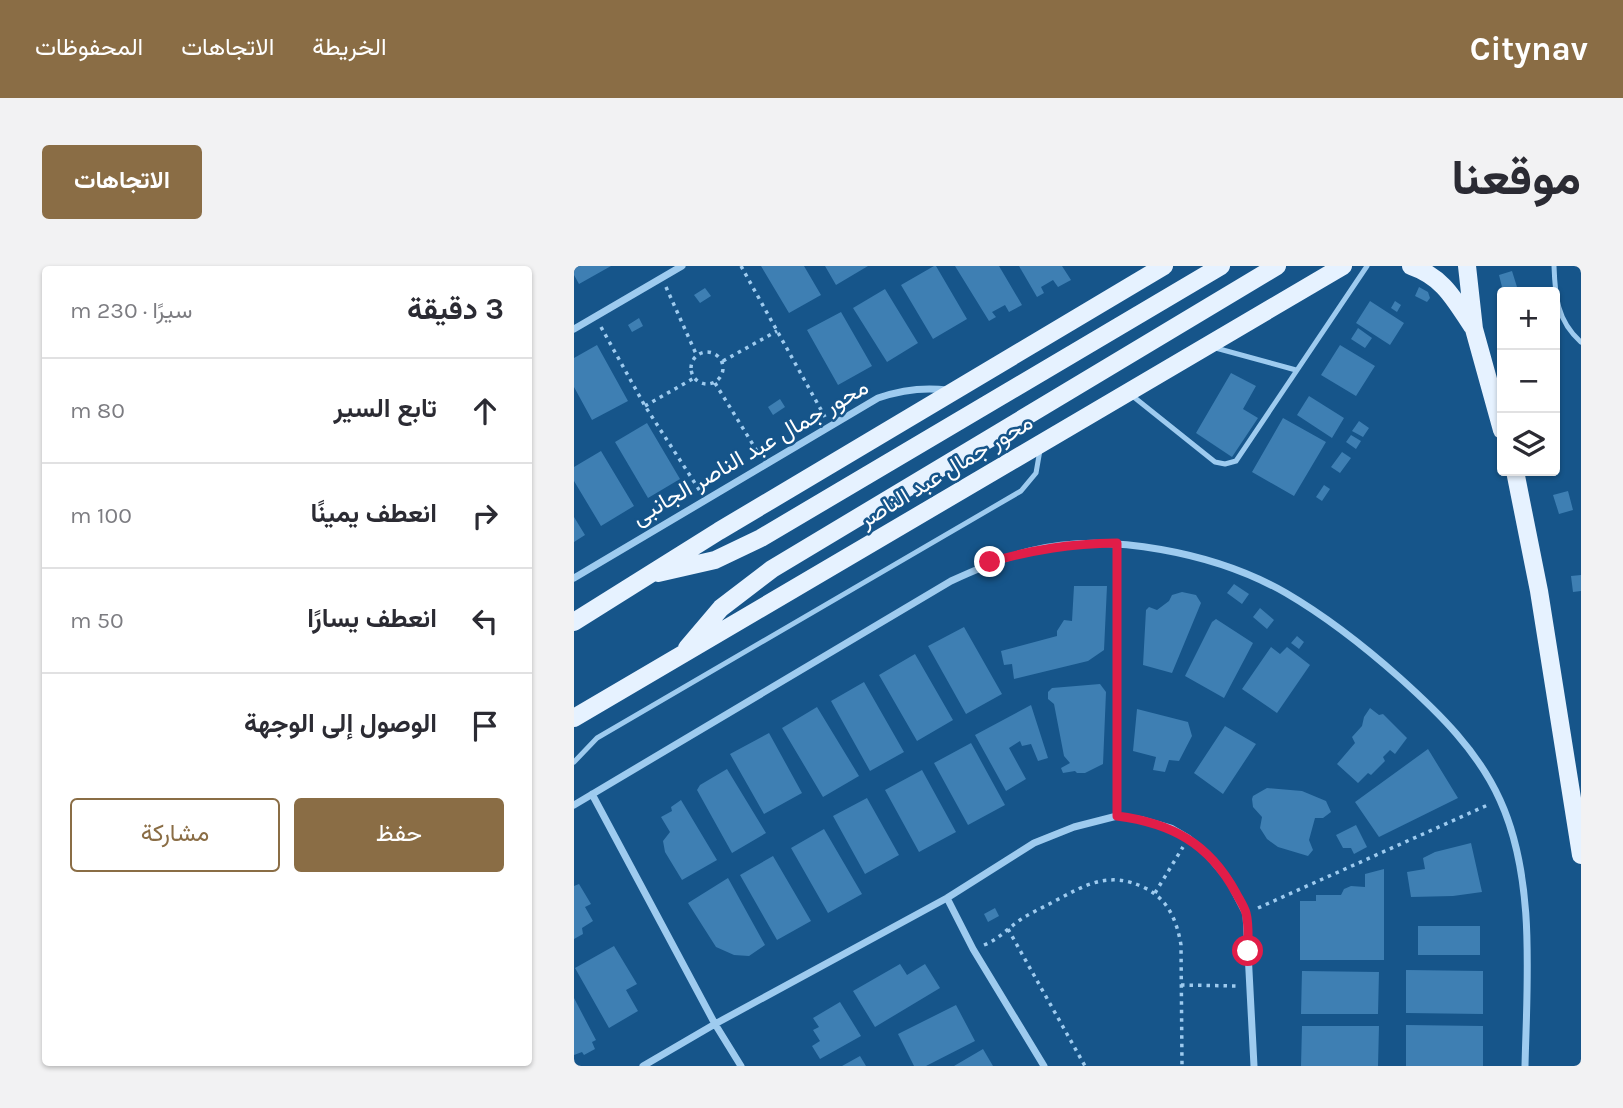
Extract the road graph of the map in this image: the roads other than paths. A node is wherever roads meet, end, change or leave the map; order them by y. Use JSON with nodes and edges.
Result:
{"nodes":[{"id":1,"x":682,"y":266,"type":"edge"},
{"id":2,"x":1164,"y":266,"type":"edge"},
{"id":3,"x":1222,"y":266,"type":"edge"},
{"id":4,"x":1277,"y":266,"type":"edge"},
{"id":5,"x":1343,"y":266,"type":"edge"},
{"id":6,"x":1367,"y":266,"type":"edge"},
{"id":7,"x":1411,"y":266,"type":"edge"},
{"id":8,"x":1467,"y":266,"type":"edge"},
{"id":9,"x":1554,"y":266,"type":"edge"},
{"id":10,"x":1474,"y":329,"type":"junction"},
{"id":11,"x":574,"y":330,"type":"edge"},
{"id":12,"x":1581,"y":342,"type":"edge"},
{"id":13,"x":1206,"y":346,"type":"junction"},
{"id":14,"x":1296,"y":370,"type":"junction"},
{"id":15,"x":955,"y":390,"type":"junction"},
{"id":16,"x":1127,"y":392,"type":"junction"},
{"id":17,"x":1497,"y":413,"type":"edge"},
{"id":18,"x":1041,"y":443,"type":"junction"},
{"id":19,"x":1516,"y":476,"type":"edge"},
{"id":20,"x":653,"y":573,"type":"junction"},
{"id":21,"x":574,"y":578,"type":"edge"},
{"id":22,"x":574,"y":622,"type":"edge"},
{"id":23,"x":680,"y":657,"type":"junction"},
{"id":24,"x":574,"y":718,"type":"edge"},
{"id":25,"x":574,"y":762,"type":"edge"},
{"id":26,"x":592,"y":794,"type":"junction"},
{"id":27,"x":1576,"y":795,"type":"edge"},
{"id":28,"x":574,"y":805,"type":"edge"},
{"id":29,"x":1581,"y":855,"type":"edge"},
{"id":30,"x":947,"y":898,"type":"junction"},
{"id":31,"x":715,"y":1024,"type":"junction"},
{"id":32,"x":643,"y":1066,"type":"edge"},
{"id":33,"x":741,"y":1066,"type":"edge"},
{"id":34,"x":1044,"y":1066,"type":"edge"},
{"id":35,"x":1254,"y":1066,"type":"edge"},
{"id":36,"x":1525,"y":1066,"type":"edge"}],
"edges":[{"from":1,"to":11,"type":"street"},
{"from":2,"to":15,"type":"main road"},
{"from":3,"to":20,"type":"main road"},
{"from":4,"to":23,"type":"main road"},
{"from":5,"to":13,"type":"main road","name":"محور جمال عبد الناصر"},
{"from":6,"to":14,"type":"lane"},
{"from":7,"to":10,"type":"main road"},
{"from":8,"to":10,"type":"main road"},
{"from":9,"to":12,"type":"lane"},
{"from":10,"to":17,"type":"main road"},
{"from":13,"to":14,"type":"lane"},
{"from":13,"to":16,"type":"main road","name":"محور جمال عبد الناصر"},
{"from":14,"to":16,"type":"lane"},
{"from":15,"to":20,"type":"main road"},
{"from":15,"to":21,"type":"street","name":"محور جمال عبد الناصر الجانبى"},
{"from":16,"to":18,"type":"main road","name":"محور جمال عبد الناصر"},
{"from":18,"to":23,"type":"main road","name":"محور جمال عبد الناصر"},
{"from":18,"to":25,"type":"lane"},
{"from":19,"to":27,"type":"main road"},
{"from":20,"to":22,"type":"main road"},
{"from":23,"to":24,"type":"main road","name":"محور جمال عبد الناصر"},
{"from":26,"to":28,"type":"street"},
{"from":26,"to":31,"type":"street"},
{"from":26,"to":36,"type":"street"},
{"from":27,"to":29,"type":"main road"},
{"from":30,"to":31,"type":"street"},
{"from":30,"to":34,"type":"street"},
{"from":30,"to":35,"type":"street"},
{"from":31,"to":32,"type":"street"},
{"from":31,"to":33,"type":"street"}]}
